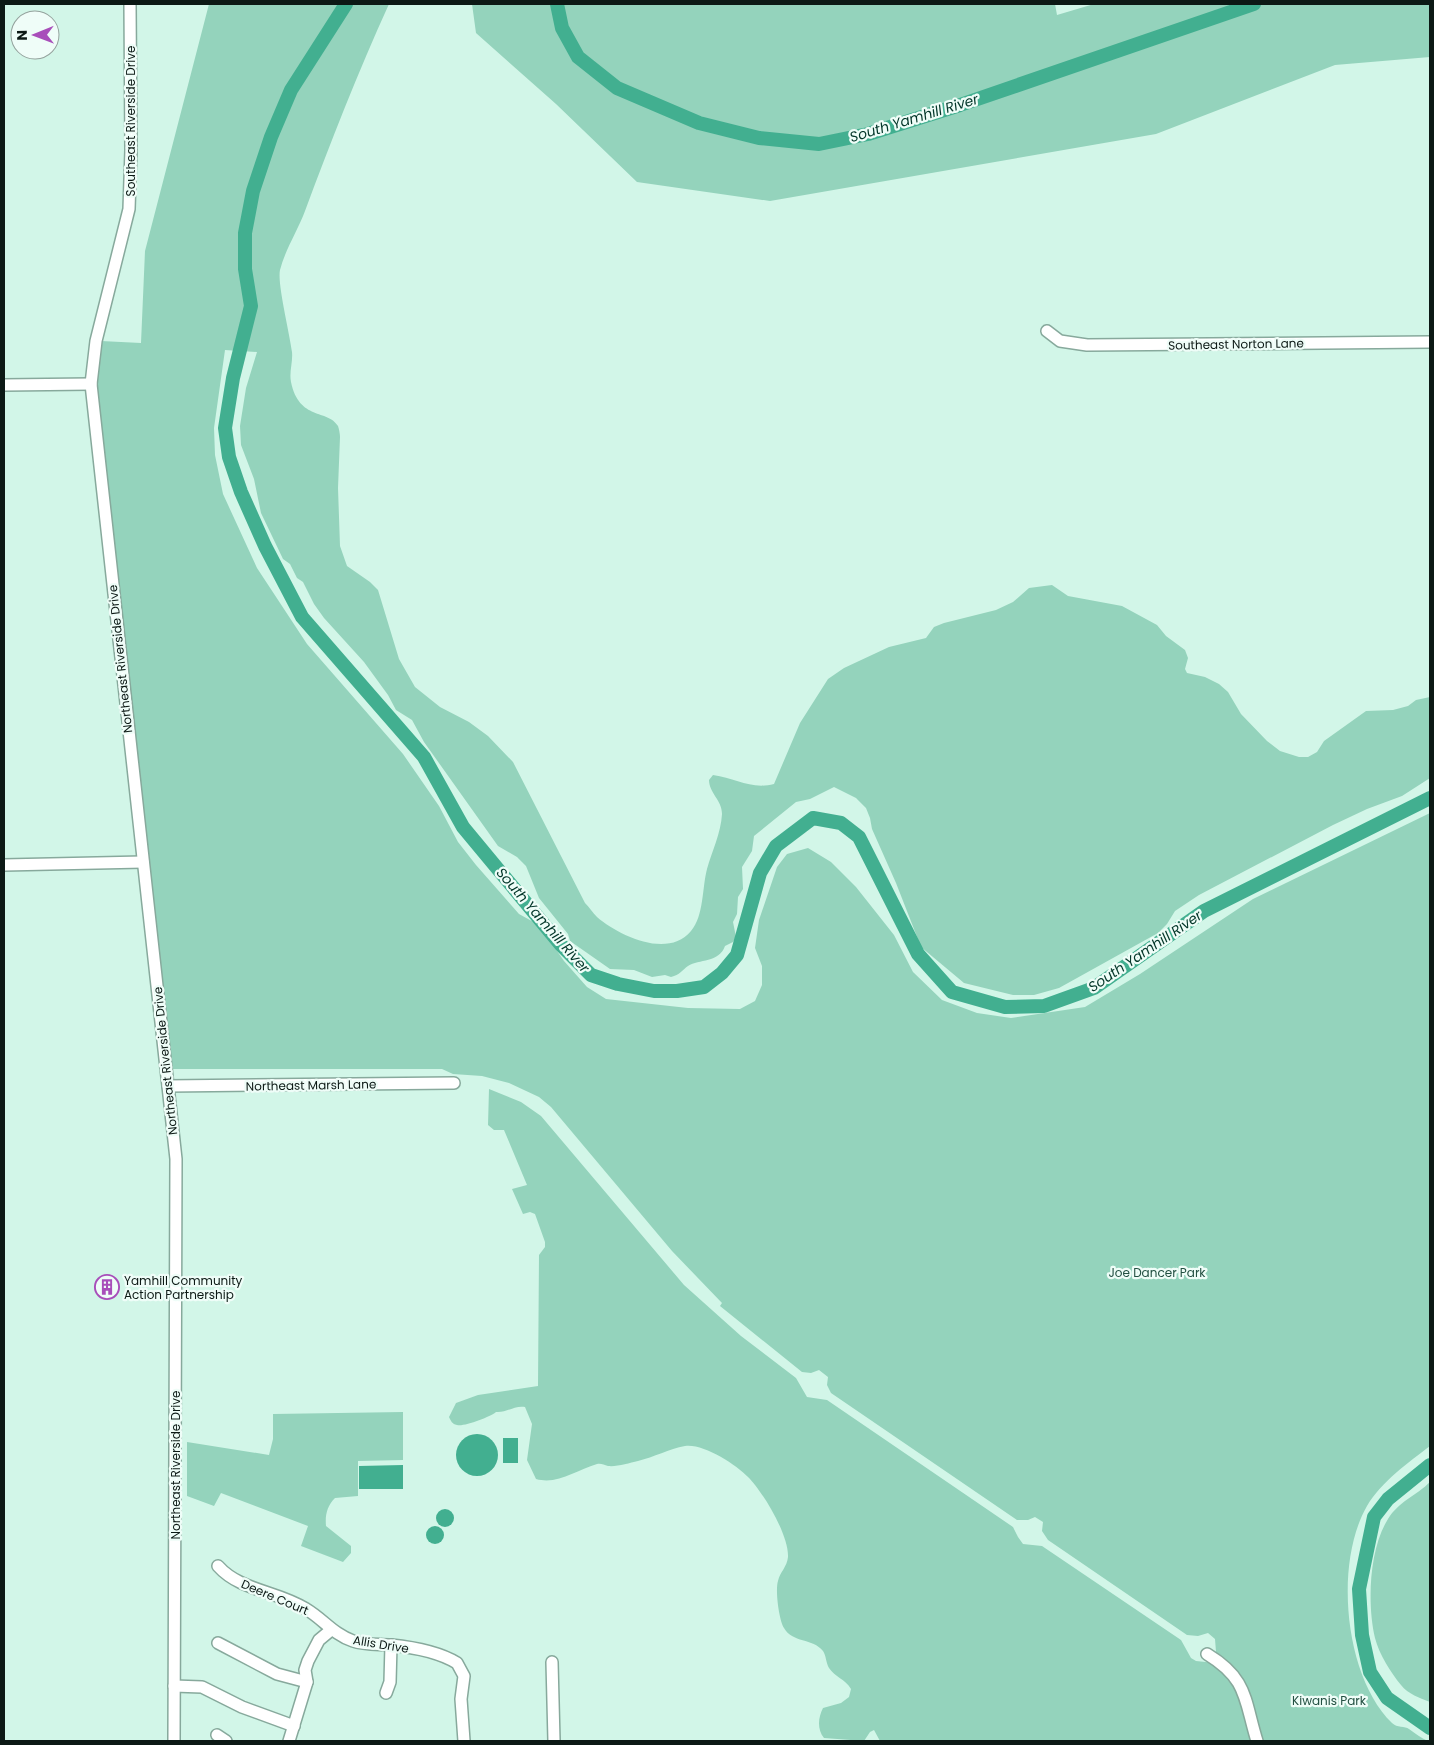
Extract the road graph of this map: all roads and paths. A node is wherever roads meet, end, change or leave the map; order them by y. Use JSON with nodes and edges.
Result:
{"nodes":[{"id":1,"x":130,"y":4,"type":"edge"},
{"id":2,"x":1046,"y":331,"type":"dead end"},
{"id":3,"x":1430,"y":342,"type":"edge"},
{"id":4,"x":91,"y":384,"type":"junction"},
{"id":5,"x":4,"y":385,"type":"edge"},
{"id":6,"x":143,"y":862,"type":"junction"},
{"id":7,"x":4,"y":865,"type":"edge"},
{"id":8,"x":454,"y":1083,"type":"dead end"},
{"id":9,"x":168,"y":1086,"type":"junction"},
{"id":10,"x":218,"y":1566,"type":"dead end"},
{"id":11,"x":331,"y":1630,"type":"junction"},
{"id":12,"x":218,"y":1643,"type":"dead end"},
{"id":13,"x":391,"y":1645,"type":"junction"},
{"id":14,"x":1208,"y":1654,"type":"dead end"},
{"id":15,"x":552,"y":1662,"type":"dead end"},
{"id":16,"x":307,"y":1682,"type":"junction"},
{"id":17,"x":174,"y":1686,"type":"junction"},
{"id":18,"x":386,"y":1693,"type":"dead end"},
{"id":19,"x":294,"y":1726,"type":"junction"},
{"id":20,"x":174,"y":1741,"type":"edge"},
{"id":21,"x":289,"y":1741,"type":"edge"},
{"id":22,"x":464,"y":1741,"type":"edge"},
{"id":23,"x":554,"y":1741,"type":"edge"},
{"id":24,"x":1257,"y":1741,"type":"edge"}],
"edges":[{"from":1,"to":4,"type":"street","name":"Southeast Riverside Drive"},
{"from":2,"to":3,"type":"street","name":"Southeast Norton Lane"},
{"from":4,"to":5,"type":"street"},
{"from":4,"to":6,"type":"street","name":"Northeast Riverside Drive"},
{"from":6,"to":7,"type":"street"},
{"from":6,"to":9,"type":"street","name":"Northeast Riverside Drive"},
{"from":8,"to":9,"type":"street","name":"Northeast Marsh Lane"},
{"from":9,"to":17,"type":"street","name":"Northeast Riverside Drive"},
{"from":10,"to":11,"type":"street","name":"Deere Court"},
{"from":11,"to":13,"type":"street","name":"Allis Drive"},
{"from":11,"to":16,"type":"street"},
{"from":12,"to":16,"type":"street"},
{"from":13,"to":18,"type":"street"},
{"from":13,"to":22,"type":"street","name":"Allis Drive"},
{"from":14,"to":24,"type":"street"},
{"from":15,"to":23,"type":"street"},
{"from":16,"to":19,"type":"street"},
{"from":17,"to":19,"type":"street"},
{"from":17,"to":20,"type":"street","name":"Northeast Riverside Drive"},
{"from":19,"to":21,"type":"street"}]}
